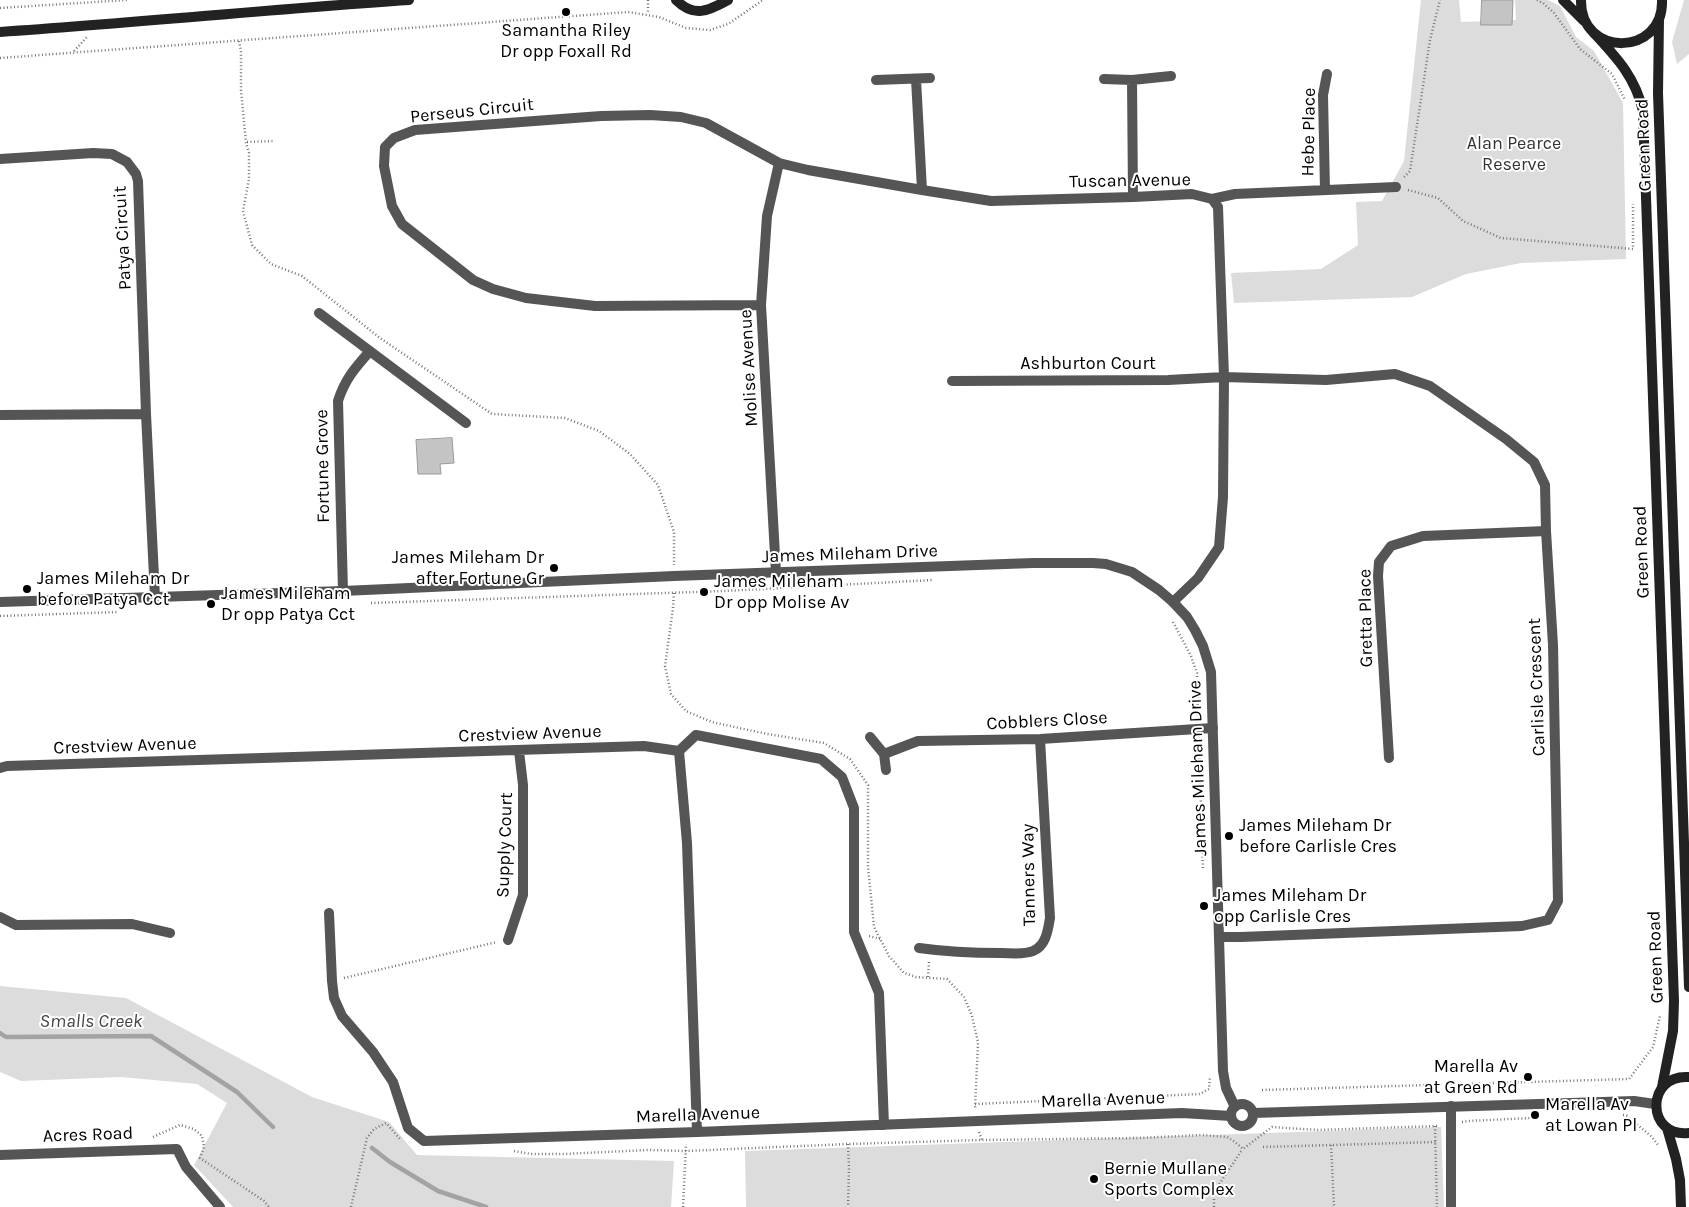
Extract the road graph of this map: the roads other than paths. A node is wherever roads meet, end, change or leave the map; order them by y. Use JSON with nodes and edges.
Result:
{"nodes":[{"id":1,"x":410,"y":0,"type":"edge"},
{"id":2,"x":668,"y":0,"type":"edge"},
{"id":3,"x":1563,"y":0,"type":"edge"},
{"id":4,"x":1581,"y":0,"type":"edge"},
{"id":5,"x":1667,"y":0,"type":"edge"},
{"id":6,"x":724,"y":1,"type":"edge"},
{"id":7,"x":678,"y":2,"type":"edge"},
{"id":8,"x":1661,"y":10,"type":"edge"},
{"id":9,"x":1590,"y":28,"type":"junction"},
{"id":10,"x":0,"y":32,"type":"edge"},
{"id":11,"x":1327,"y":74,"type":"dead end"},
{"id":12,"x":1171,"y":76,"type":"dead end"},
{"id":13,"x":930,"y":78,"type":"dead end"},
{"id":14,"x":916,"y":79,"type":"junction"},
{"id":15,"x":1104,"y":79,"type":"dead end"},
{"id":16,"x":876,"y":80,"type":"dead end"},
{"id":17,"x":1132,"y":80,"type":"junction"},
{"id":18,"x":0,"y":159,"type":"edge"},
{"id":19,"x":779,"y":163,"type":"junction"},
{"id":20,"x":1396,"y":187,"type":"road end"},
{"id":21,"x":922,"y":190,"type":"junction"},
{"id":22,"x":1325,"y":190,"type":"junction"},
{"id":23,"x":1133,"y":197,"type":"junction"},
{"id":24,"x":1212,"y":199,"type":"junction"},
{"id":25,"x":760,"y":305,"type":"junction"},
{"id":26,"x":319,"y":313,"type":"dead end"},
{"id":27,"x":370,"y":351,"type":"junction"},
{"id":28,"x":1224,"y":377,"type":"junction"},
{"id":29,"x":952,"y":381,"type":"dead end"},
{"id":30,"x":146,"y":414,"type":"junction"},
{"id":31,"x":0,"y":415,"type":"edge"},
{"id":32,"x":466,"y":424,"type":"dead end"},
{"id":33,"x":1546,"y":531,"type":"junction"},
{"id":34,"x":776,"y":573,"type":"junction"},
{"id":35,"x":343,"y":591,"type":"junction"},
{"id":36,"x":155,"y":597,"type":"junction"},
{"id":37,"x":0,"y":602,"type":"edge"},
{"id":38,"x":1173,"y":602,"type":"junction"},
{"id":39,"x":1213,"y":728,"type":"junction"},
{"id":40,"x":870,"y":737,"type":"dead end"},
{"id":41,"x":1040,"y":738,"type":"junction"},
{"id":42,"x":518,"y":751,"type":"junction"},
{"id":43,"x":679,"y":751,"type":"junction"},
{"id":44,"x":884,"y":754,"type":"junction"},
{"id":45,"x":1389,"y":758,"type":"dead end"},
{"id":46,"x":0,"y":768,"type":"edge"},
{"id":47,"x":886,"y":770,"type":"dead end"},
{"id":48,"x":330,"y":912,"type":"dead end"},
{"id":49,"x":0,"y":917,"type":"edge"},
{"id":50,"x":170,"y":933,"type":"dead end"},
{"id":51,"x":1220,"y":936,"type":"junction"},
{"id":52,"x":508,"y":940,"type":"road end"},
{"id":53,"x":919,"y":948,"type":"dead end"},
{"id":54,"x":1689,"y":987,"type":"edge"},
{"id":55,"x":1689,"y":1077,"type":"edge"},
{"id":56,"x":1662,"y":1087,"type":"junction"},
{"id":57,"x":1655,"y":1104,"type":"junction"},
{"id":58,"x":1451,"y":1106,"type":"junction"},
{"id":59,"x":1233,"y":1112,"type":"junction"},
{"id":60,"x":1253,"y":1113,"type":"junction"},
{"id":61,"x":884,"y":1124,"type":"junction"},
{"id":62,"x":1667,"y":1128,"type":"junction"},
{"id":63,"x":697,"y":1132,"type":"junction"},
{"id":64,"x":1689,"y":1133,"type":"edge"},
{"id":65,"x":0,"y":1155,"type":"edge"},
{"id":66,"x":220,"y":1207,"type":"edge"},
{"id":67,"x":1451,"y":1207,"type":"edge"},
{"id":68,"x":1681,"y":1207,"type":"edge"}],
"edges":[{"from":1,"to":10,"type":"main road"},
{"from":2,"to":7,"type":"main road"},
{"from":3,"to":9,"type":"main road","name":"Green Road"},
{"from":4,"to":9,"type":"main road"},
{"from":5,"to":8,"type":"main road"},
{"from":6,"to":7,"type":"main road"},
{"from":8,"to":9,"type":"main road"},
{"from":8,"to":54,"type":"main road","name":"Green Road"},
{"from":9,"to":56,"type":"main road","name":"Green Road"},
{"from":11,"to":22,"type":"street","name":"Hebe Place"},
{"from":12,"to":17,"type":"street"},
{"from":13,"to":14,"type":"street"},
{"from":14,"to":16,"type":"street"},
{"from":14,"to":21,"type":"street"},
{"from":15,"to":17,"type":"street"},
{"from":17,"to":23,"type":"street"},
{"from":18,"to":30,"type":"street","name":"Patya Circuit"},
{"from":19,"to":21,"type":"street","name":"Tuscan Avenue"},
{"from":19,"to":25,"type":"street","name":"Molise Avenue"},
{"from":19,"to":25,"type":"street","name":"Perseus Circuit"},
{"from":20,"to":22,"type":"street","name":"Hebe Place"},
{"from":21,"to":23,"type":"street","name":"Tuscan Avenue"},
{"from":22,"to":24,"type":"street","name":"Hebe Place"},
{"from":23,"to":24,"type":"street","name":"Tuscan Avenue"},
{"from":24,"to":28,"type":"street","name":"Tuscan Avenue"},
{"from":25,"to":34,"type":"street","name":"Molise Avenue"},
{"from":26,"to":27,"type":"street"},
{"from":27,"to":32,"type":"street"},
{"from":27,"to":35,"type":"street","name":"Fortune Grove"},
{"from":28,"to":29,"type":"street","name":"Ashburton Court"},
{"from":28,"to":33,"type":"street","name":"Carlisle Crescent"},
{"from":28,"to":38,"type":"street","name":"Tuscan Avenue"},
{"from":30,"to":31,"type":"street"},
{"from":30,"to":36,"type":"street","name":"Patya Circuit"},
{"from":33,"to":45,"type":"street","name":"Gretta Place"},
{"from":33,"to":51,"type":"street","name":"Carlisle Crescent"},
{"from":34,"to":35,"type":"street","name":"James Mileham Drive"},
{"from":34,"to":38,"type":"street","name":"James Mileham Drive"},
{"from":35,"to":36,"type":"street","name":"James Mileham Drive"},
{"from":36,"to":37,"type":"street","name":"James Mileham Drive"},
{"from":38,"to":39,"type":"street","name":"James Mileham Drive"},
{"from":39,"to":41,"type":"street","name":"Cobblers Close"},
{"from":39,"to":51,"type":"street","name":"James Mileham Drive"},
{"from":40,"to":44,"type":"street"},
{"from":41,"to":44,"type":"street","name":"Cobblers Close"},
{"from":41,"to":53,"type":"street","name":"Tanners Way"},
{"from":42,"to":43,"type":"street","name":"Crestview Avenue"},
{"from":42,"to":46,"type":"street","name":"Crestview Avenue"},
{"from":42,"to":52,"type":"street","name":"Supply Court"},
{"from":43,"to":61,"type":"street"},
{"from":43,"to":63,"type":"street"},
{"from":44,"to":47,"type":"street"},
{"from":48,"to":63,"type":"street","name":"Marella Avenue"},
{"from":49,"to":50,"type":"street"},
{"from":51,"to":59,"type":"street","name":"James Mileham Drive"},
{"from":55,"to":56,"type":"main road"},
{"from":56,"to":57,"type":"main road","name":"Green Road"},
{"from":57,"to":58,"type":"street"},
{"from":57,"to":62,"type":"main road"},
{"from":58,"to":60,"type":"street"},
{"from":58,"to":67,"type":"street"},
{"from":59,"to":60,"type":"street"},
{"from":59,"to":60,"type":"street"},
{"from":59,"to":61,"type":"street","name":"Marella Avenue"},
{"from":61,"to":63,"type":"street","name":"Marella Avenue"},
{"from":62,"to":64,"type":"main road"},
{"from":62,"to":68,"type":"main road"},
{"from":65,"to":66,"type":"street","name":"Acres Road"}]}
